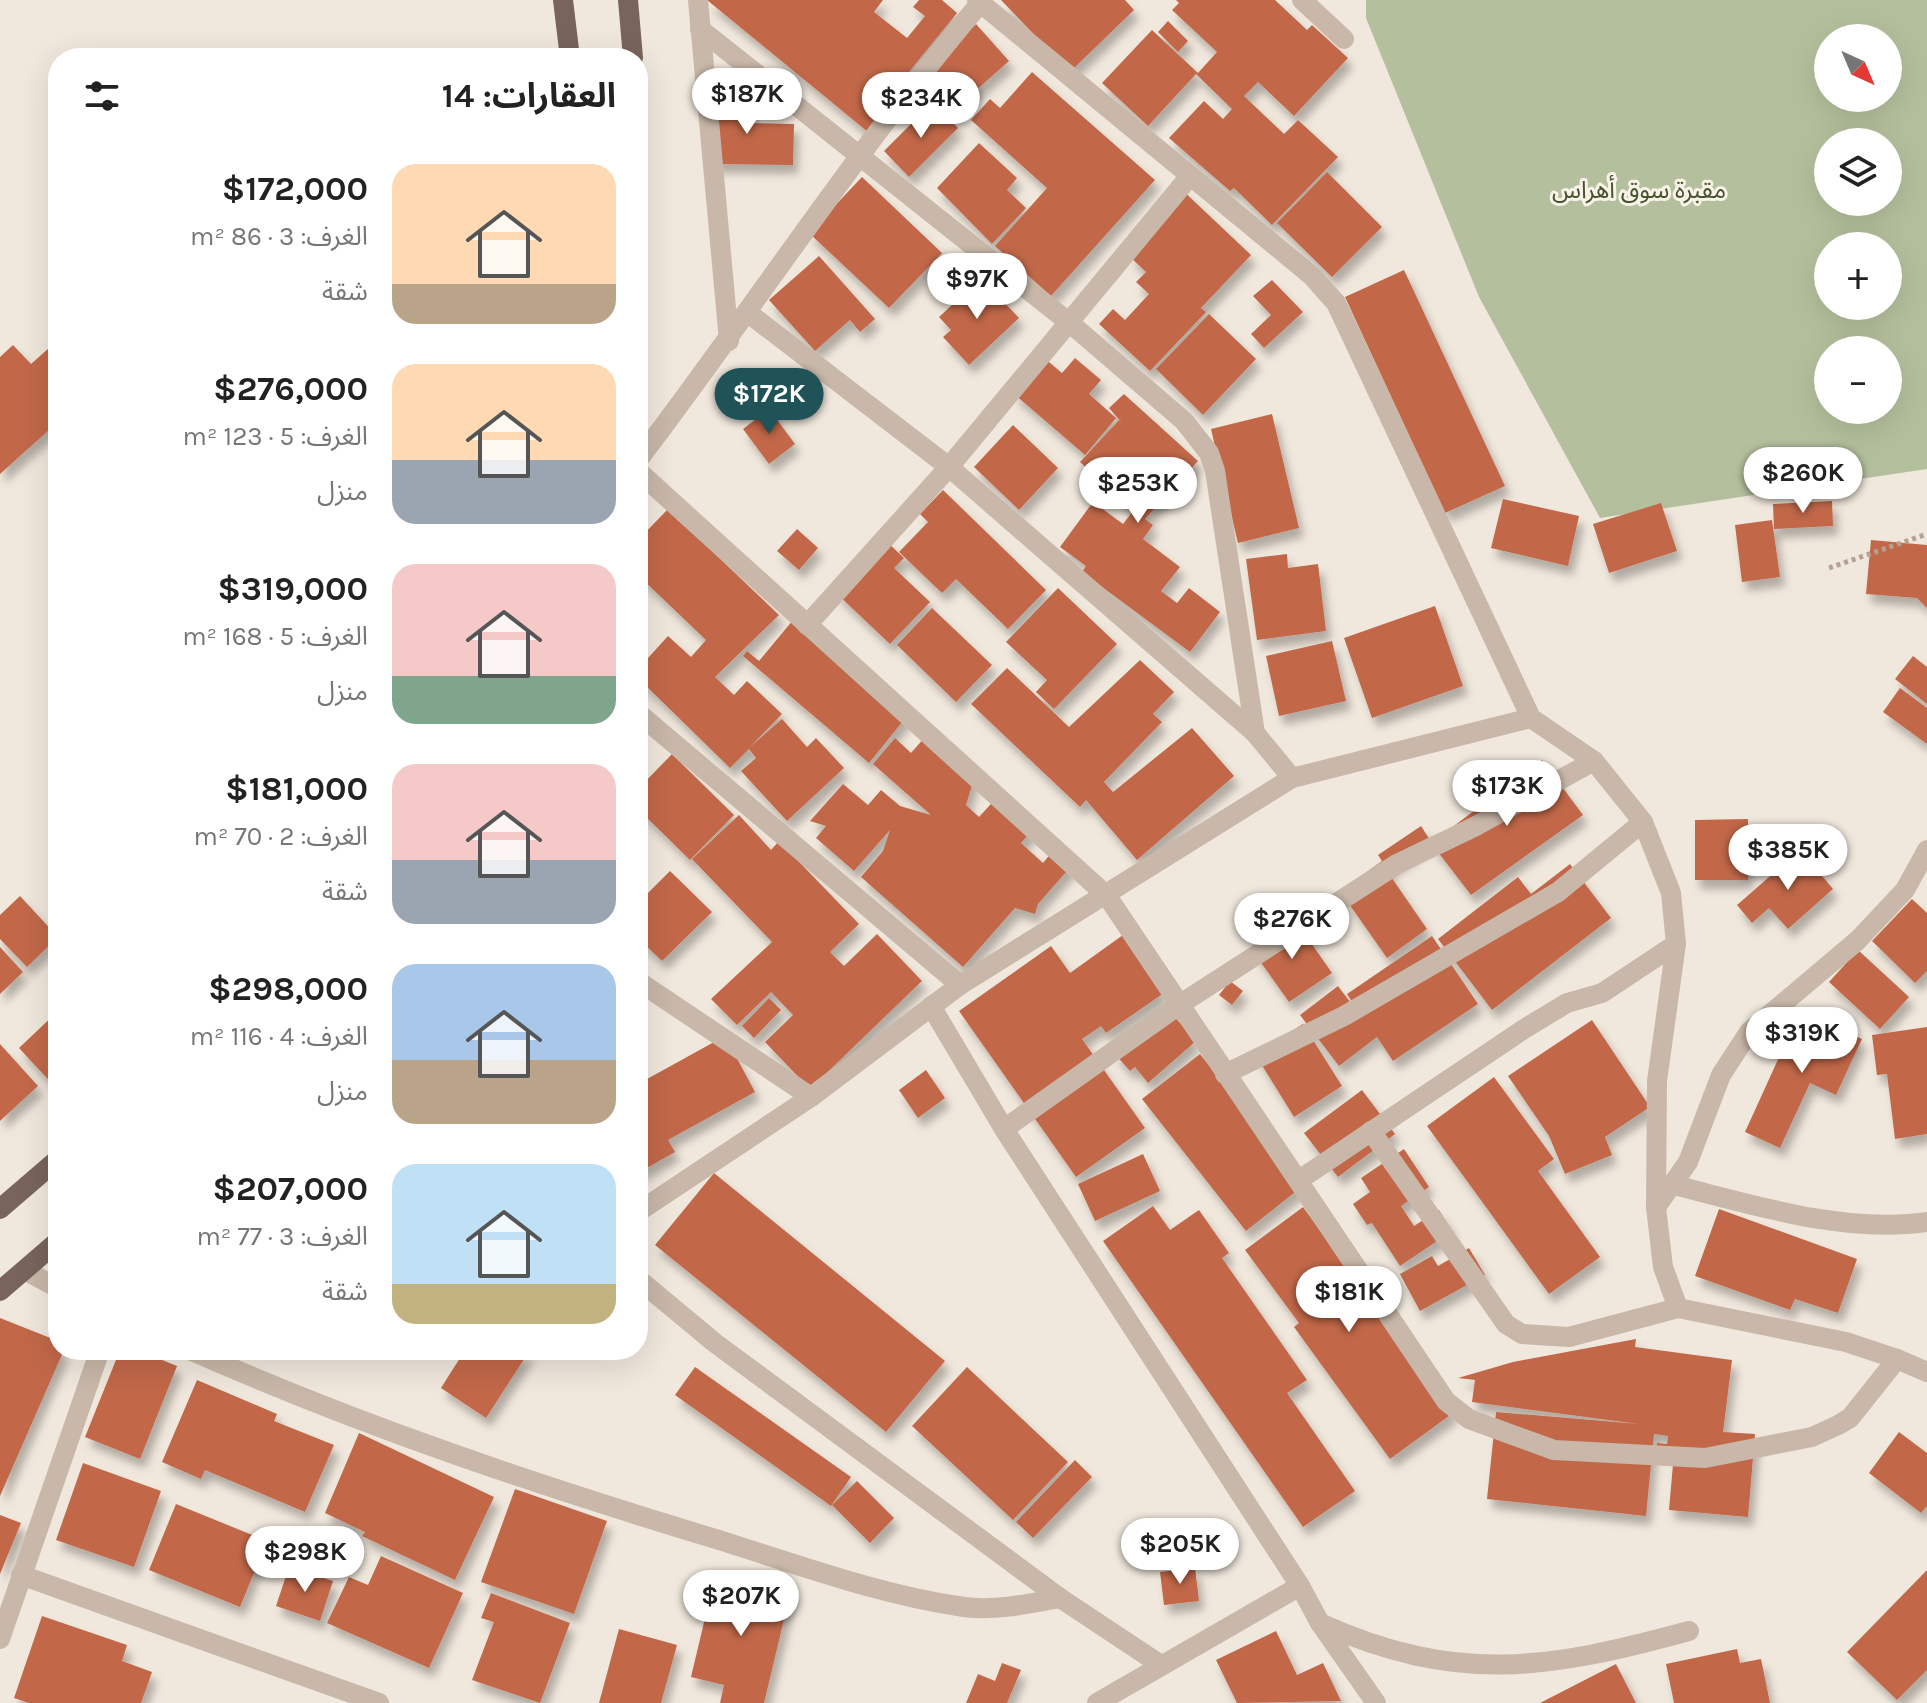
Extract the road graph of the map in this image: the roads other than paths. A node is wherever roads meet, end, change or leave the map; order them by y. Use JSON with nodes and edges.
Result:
{"nodes":[{"id":1,"x":563,"y":0,"type":"edge"},
{"id":2,"x":628,"y":0,"type":"edge"},
{"id":3,"x":698,"y":0,"type":"edge"},
{"id":4,"x":1302,"y":0,"type":"edge"},
{"id":5,"x":980,"y":1,"type":"edge"},
{"id":6,"x":700,"y":29,"type":"junction"},
{"id":7,"x":1344,"y":39,"type":"dead end"},
{"id":8,"x":569,"y":48,"type":"edge"},
{"id":9,"x":632,"y":48,"type":"edge"},
{"id":10,"x":860,"y":154,"type":"junction"},
{"id":11,"x":1190,"y":176,"type":"junction"},
{"id":12,"x":747,"y":312,"type":"junction"},
{"id":13,"x":1071,"y":324,"type":"junction"},
{"id":14,"x":729,"y":341,"type":"junction"},
{"id":15,"x":648,"y":447,"type":"edge"},
{"id":16,"x":949,"y":467,"type":"junction"},
{"id":17,"x":648,"y":480,"type":"edge"},
{"id":18,"x":807,"y":625,"type":"junction"},
{"id":19,"x":1531,"y":718,"type":"junction"},
{"id":20,"x":648,"y":721,"type":"edge"},
{"id":21,"x":1255,"y":733,"type":"junction"},
{"id":22,"x":1594,"y":761,"type":"junction"},
{"id":23,"x":1292,"y":778,"type":"junction"},
{"id":24,"x":1643,"y":822,"type":"junction"},
{"id":25,"x":1927,"y":850,"type":"edge"},
{"id":26,"x":1107,"y":896,"type":"junction"},
{"id":27,"x":1676,"y":944,"type":"junction"},
{"id":28,"x":960,"y":985,"type":"junction"},
{"id":29,"x":648,"y":992,"type":"edge"},
{"id":30,"x":1179,"y":1005,"type":"junction"},
{"id":31,"x":931,"y":1006,"type":"junction"},
{"id":32,"x":1225,"y":1074,"type":"junction"},
{"id":33,"x":811,"y":1097,"type":"junction"},
{"id":34,"x":1004,"y":1129,"type":"junction"},
{"id":35,"x":1371,"y":1131,"type":"junction"},
{"id":36,"x":48,"y":1168,"type":"edge"},
{"id":37,"x":1299,"y":1180,"type":"junction"},
{"id":38,"x":1674,"y":1185,"type":"junction"},
{"id":39,"x":648,"y":1205,"type":"edge"},
{"id":40,"x":1656,"y":1207,"type":"junction"},
{"id":41,"x":0,"y":1209,"type":"edge"},
{"id":42,"x":1927,"y":1222,"type":"edge"},
{"id":43,"x":48,"y":1250,"type":"edge"},
{"id":44,"x":26,"y":1271,"type":"junction"},
{"id":45,"x":48,"y":1283,"type":"edge"},
{"id":46,"x":648,"y":1287,"type":"edge"},
{"id":47,"x":0,"y":1291,"type":"edge"},
{"id":48,"x":1678,"y":1308,"type":"junction"},
{"id":49,"x":1897,"y":1359,"type":"junction"},
{"id":50,"x":96,"y":1360,"type":"edge"},
{"id":51,"x":212,"y":1360,"type":"edge"},
{"id":52,"x":1927,"y":1372,"type":"edge"},
{"id":53,"x":21,"y":1575,"type":"junction"},
{"id":54,"x":1300,"y":1586,"type":"junction"},
{"id":55,"x":1060,"y":1598,"type":"junction"},
{"id":56,"x":1320,"y":1623,"type":"junction"},
{"id":57,"x":1689,"y":1631,"type":"dead end"},
{"id":58,"x":0,"y":1639,"type":"edge"},
{"id":59,"x":1161,"y":1665,"type":"junction"},
{"id":60,"x":379,"y":1703,"type":"edge"},
{"id":61,"x":1097,"y":1703,"type":"edge"},
{"id":62,"x":1376,"y":1703,"type":"edge"}],
"edges":[{"from":1,"to":8,"type":"main road"},
{"from":2,"to":9,"type":"main road"},
{"from":3,"to":6,"type":"street"},
{"from":4,"to":7,"type":"street"},
{"from":5,"to":10,"type":"street"},
{"from":5,"to":11,"type":"street"},
{"from":6,"to":10,"type":"street"},
{"from":6,"to":14,"type":"street"},
{"from":10,"to":12,"type":"street"},
{"from":10,"to":13,"type":"street"},
{"from":11,"to":13,"type":"street"},
{"from":11,"to":19,"type":"street"},
{"from":12,"to":14,"type":"street"},
{"from":12,"to":16,"type":"street"},
{"from":13,"to":16,"type":"street"},
{"from":13,"to":21,"type":"street"},
{"from":14,"to":15,"type":"street"},
{"from":16,"to":18,"type":"street"},
{"from":16,"to":21,"type":"street"},
{"from":17,"to":18,"type":"street"},
{"from":18,"to":26,"type":"street"},
{"from":19,"to":22,"type":"street"},
{"from":19,"to":23,"type":"street"},
{"from":20,"to":28,"type":"street"},
{"from":21,"to":23,"type":"street"},
{"from":22,"to":24,"type":"street"},
{"from":22,"to":30,"type":"street"},
{"from":23,"to":26,"type":"street"},
{"from":24,"to":27,"type":"street"},
{"from":24,"to":32,"type":"street"},
{"from":25,"to":38,"type":"street"},
{"from":26,"to":28,"type":"street"},
{"from":26,"to":30,"type":"street"},
{"from":27,"to":35,"type":"street"},
{"from":27,"to":40,"type":"street"},
{"from":28,"to":31,"type":"street"},
{"from":29,"to":33,"type":"street"},
{"from":30,"to":32,"type":"street"},
{"from":30,"to":34,"type":"street"},
{"from":31,"to":33,"type":"street"},
{"from":31,"to":34,"type":"street"},
{"from":32,"to":37,"type":"street"},
{"from":33,"to":39,"type":"street"},
{"from":34,"to":54,"type":"street"},
{"from":35,"to":37,"type":"street"},
{"from":35,"to":48,"type":"street"},
{"from":36,"to":41,"type":"main road"},
{"from":37,"to":49,"type":"street"},
{"from":38,"to":40,"type":"street"},
{"from":38,"to":42,"type":"street"},
{"from":40,"to":48,"type":"street"},
{"from":43,"to":44,"type":"main road"},
{"from":44,"to":45,"type":"street"},
{"from":44,"to":47,"type":"main road"},
{"from":46,"to":55,"type":"street"},
{"from":48,"to":49,"type":"street"},
{"from":49,"to":52,"type":"street"},
{"from":50,"to":53,"type":"street"},
{"from":51,"to":55,"type":"street"},
{"from":53,"to":58,"type":"street"},
{"from":53,"to":60,"type":"street"},
{"from":54,"to":56,"type":"street"},
{"from":54,"to":59,"type":"street"},
{"from":55,"to":59,"type":"street"},
{"from":56,"to":57,"type":"street"},
{"from":56,"to":62,"type":"street"},
{"from":59,"to":61,"type":"street"}]}
